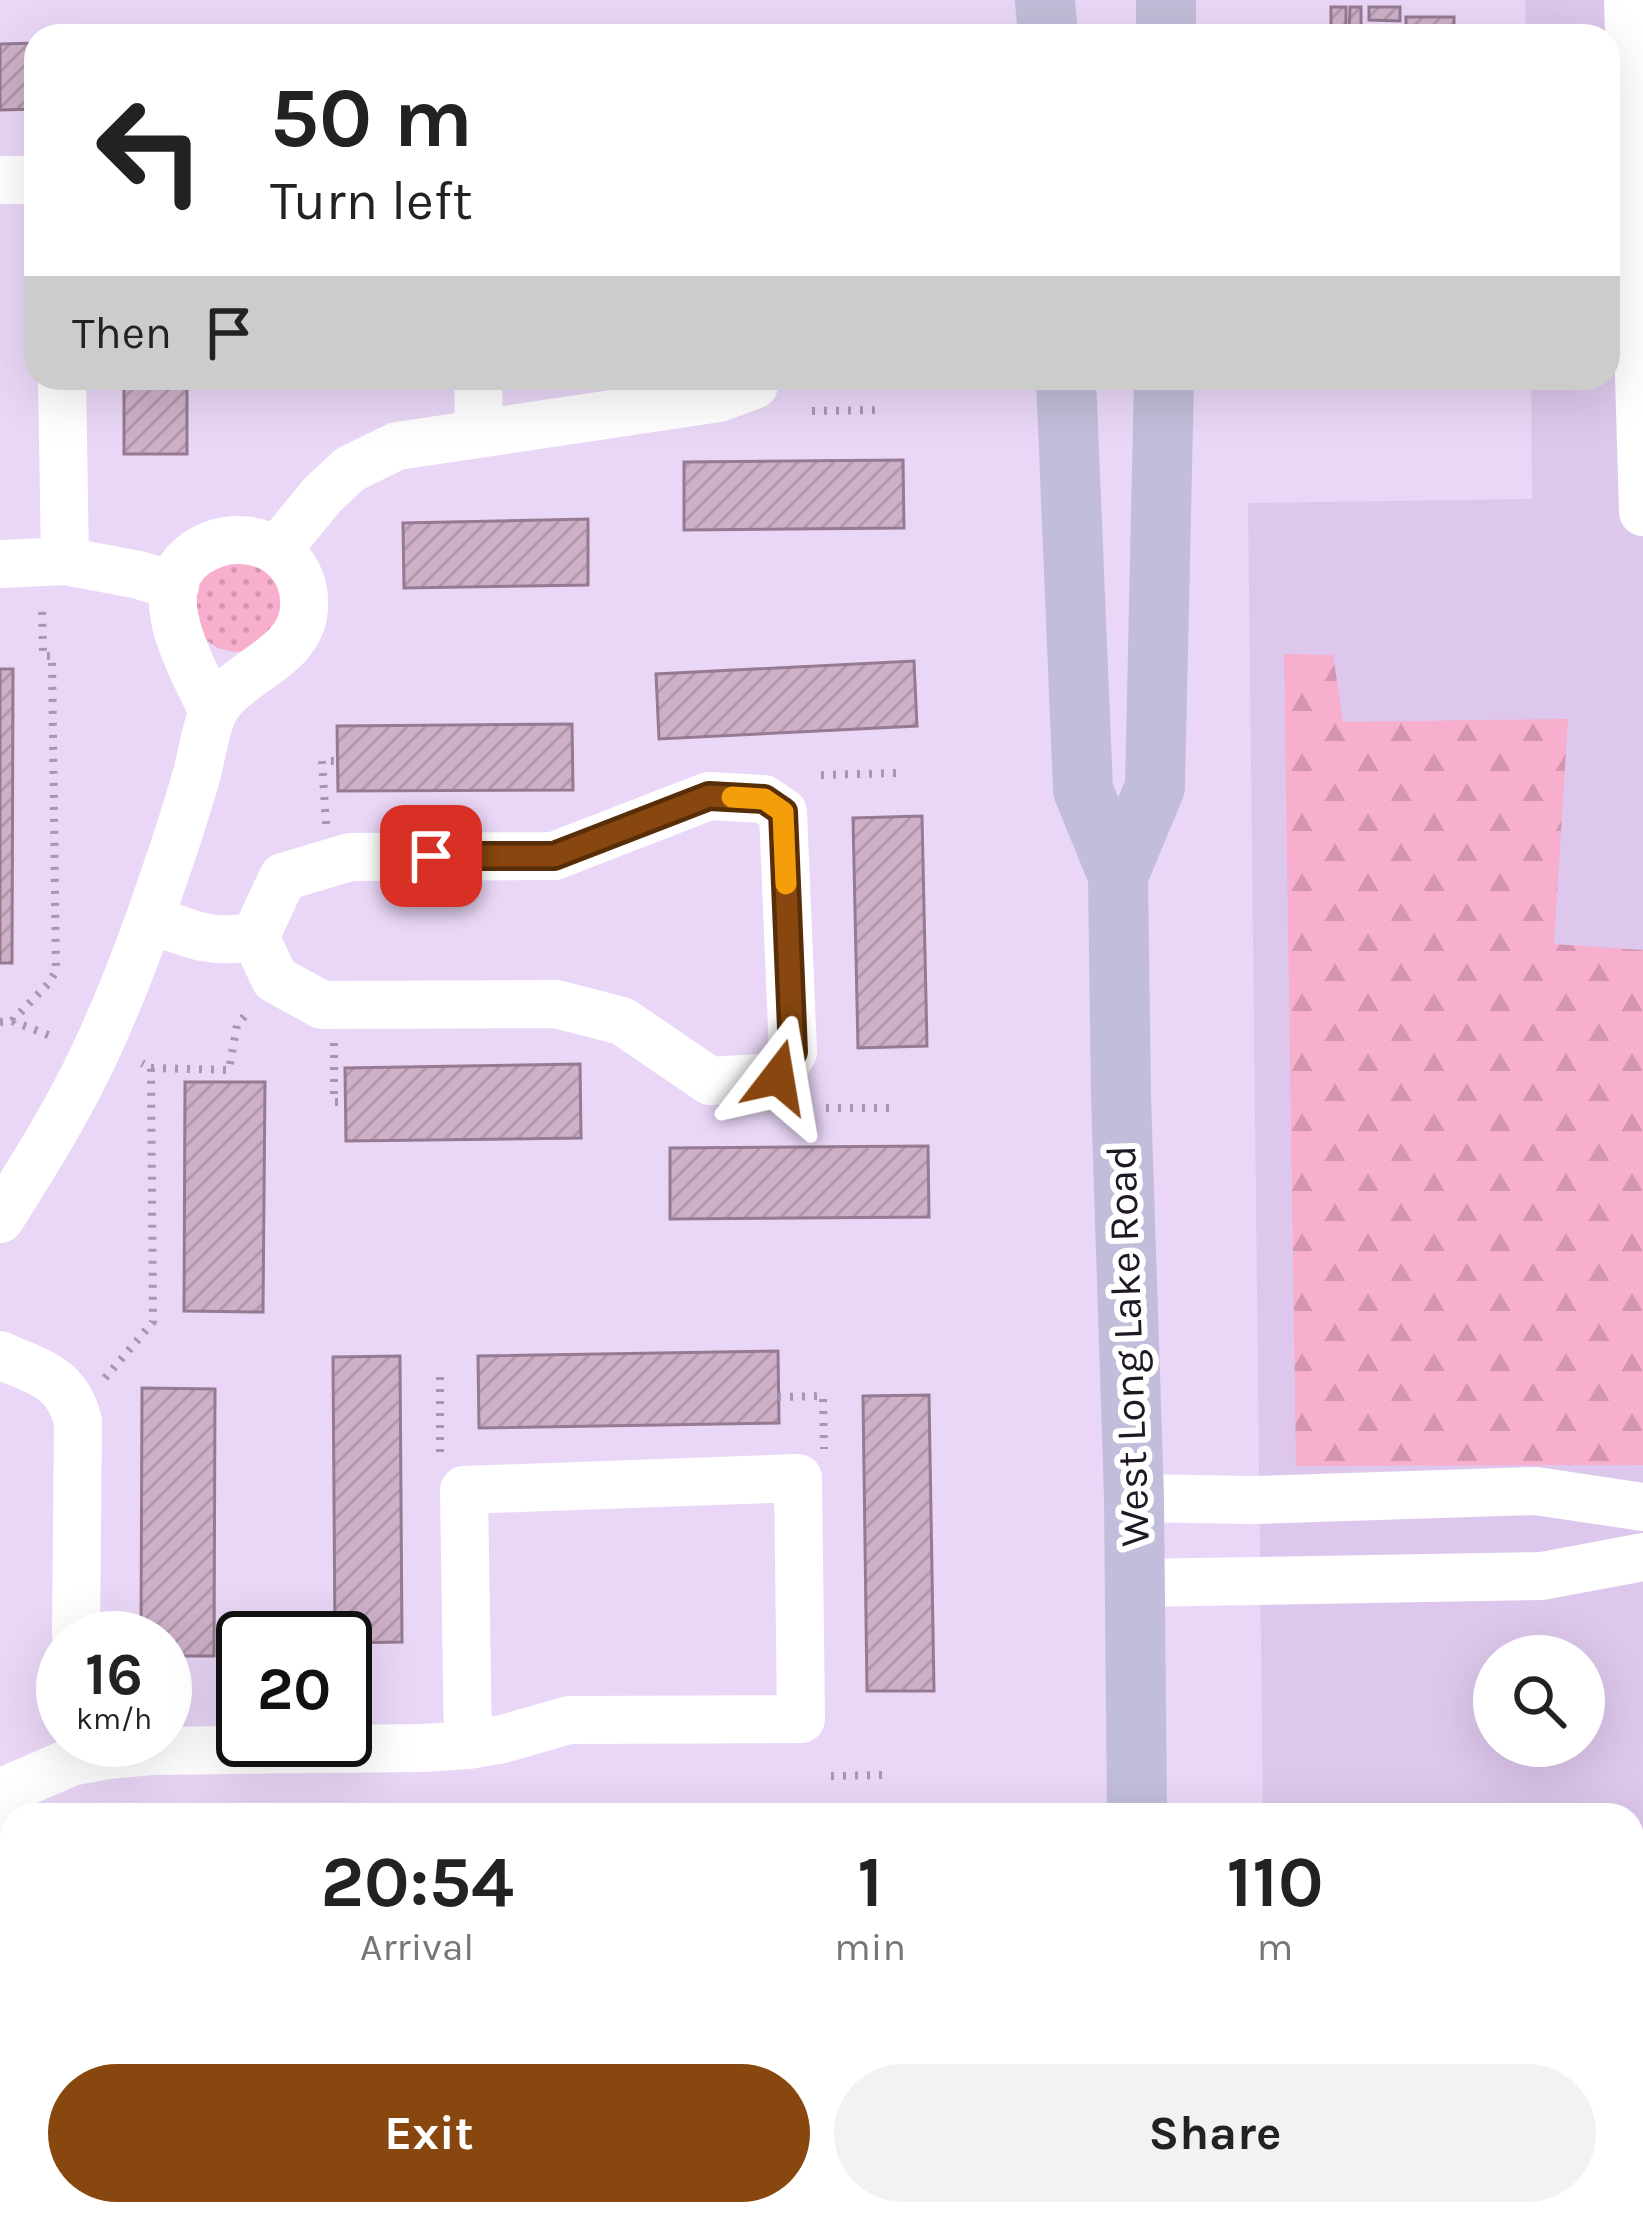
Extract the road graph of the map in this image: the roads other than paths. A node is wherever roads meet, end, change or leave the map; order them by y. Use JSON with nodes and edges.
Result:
{"nodes":[{"id":1,"x":1628,"y":0,"type":"edge"},
{"id":2,"x":1641,"y":345,"type":"edge"},
{"id":3,"x":62,"y":390,"type":"edge"},
{"id":4,"x":478,"y":390,"type":"edge"},
{"id":5,"x":741,"y":390,"type":"edge"},
{"id":6,"x":1164,"y":390,"type":"edge"},
{"id":7,"x":1067,"y":405,"type":"edge"},
{"id":8,"x":479,"y":432,"type":"junction"},
{"id":9,"x":1163,"y":452,"type":"junction"},
{"id":10,"x":1643,"y":512,"type":"edge"},
{"id":11,"x":278,"y":549,"type":"junction"},
{"id":12,"x":64,"y":561,"type":"junction"},
{"id":13,"x":0,"y":564,"type":"edge"},
{"id":14,"x":175,"y":586,"type":"junction"},
{"id":15,"x":213,"y":712,"type":"junction"},
{"id":16,"x":1118,"y":876,"type":"junction"},
{"id":17,"x":150,"y":919,"type":"junction"},
{"id":18,"x":255,"y":937,"type":"junction"},
{"id":19,"x":8,"y":1188,"type":"edge"},
{"id":20,"x":0,"y":1355,"type":"edge"},
{"id":21,"x":1134,"y":1498,"type":"junction"},
{"id":22,"x":1643,"y":1507,"type":"edge"},
{"id":23,"x":1643,"y":1557,"type":"edge"},
{"id":24,"x":1134,"y":1583,"type":"junction"},
{"id":25,"x":76,"y":1611,"type":"edge"},
{"id":26,"x":468,"y":1745,"type":"junction"},
{"id":27,"x":0,"y":1793,"type":"edge"},
{"id":28,"x":1137,"y":1803,"type":"edge"}],
"edges":[{"from":1,"to":2,"type":"street"},
{"from":2,"to":10,"type":"street"},
{"from":3,"to":12,"type":"street"},
{"from":4,"to":8,"type":"street"},
{"from":5,"to":8,"type":"street"},
{"from":6,"to":9,"type":"main road","name":"West Long Lake Road"},
{"from":7,"to":9,"type":"main road"},
{"from":7,"to":16,"type":"main road","name":"West Long Lake Road"},
{"from":8,"to":11,"type":"street"},
{"from":9,"to":16,"type":"main road","name":"West Long Lake Road"},
{"from":11,"to":14,"type":"street"},
{"from":11,"to":15,"type":"street"},
{"from":12,"to":13,"type":"street"},
{"from":12,"to":14,"type":"street"},
{"from":14,"to":15,"type":"street"},
{"from":15,"to":17,"type":"street"},
{"from":16,"to":21,"type":"main road","name":"West Long Lake Road"},
{"from":17,"to":18,"type":"street"},
{"from":17,"to":19,"type":"street"},
{"from":18,"to":18,"type":"street"},
{"from":20,"to":25,"type":"street"},
{"from":21,"to":22,"type":"street"},
{"from":21,"to":24,"type":"main road","name":"West Long Lake Road"},
{"from":23,"to":24,"type":"street"},
{"from":24,"to":28,"type":"main road","name":"West Long Lake Road"},
{"from":26,"to":26,"type":"street"},
{"from":26,"to":27,"type":"street"}]}
